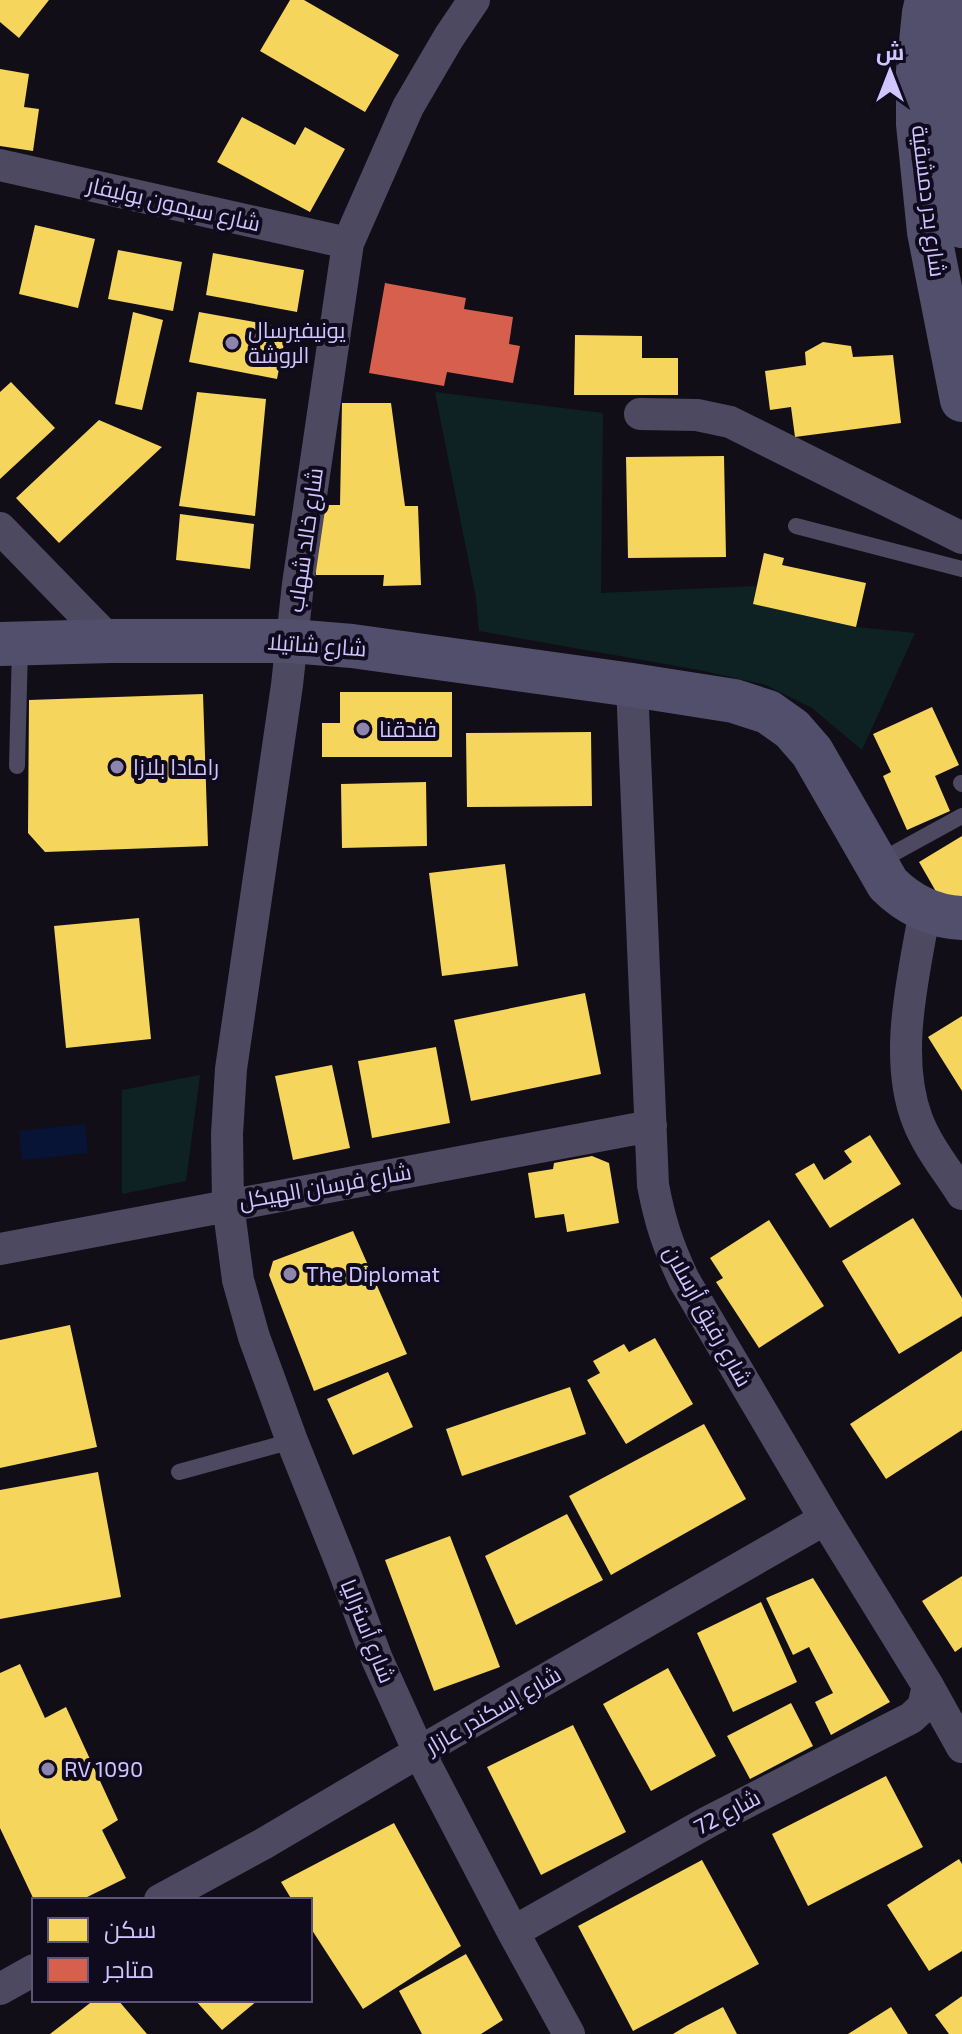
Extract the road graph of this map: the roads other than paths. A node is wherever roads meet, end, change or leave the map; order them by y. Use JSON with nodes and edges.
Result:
{"nodes":[{"id":1,"x":474,"y":0,"type":"edge"},
{"id":2,"x":927,"y":0,"type":"edge"},
{"id":3,"x":962,"y":8,"type":"edge"},
{"id":4,"x":0,"y":165,"type":"edge"},
{"id":5,"x":962,"y":226,"type":"edge"},
{"id":6,"x":348,"y":243,"type":"junction"},
{"id":7,"x":962,"y":400,"type":"edge"},
{"id":8,"x":640,"y":414,"type":"dead end"},
{"id":9,"x":796,"y":526,"type":"dead end"},
{"id":10,"x":0,"y":528,"type":"edge"},
{"id":11,"x":962,"y":538,"type":"edge"},
{"id":12,"x":962,"y":569,"type":"edge"},
{"id":13,"x":110,"y":641,"type":"junction"},
{"id":14,"x":291,"y":641,"type":"junction"},
{"id":15,"x":10,"y":644,"type":"edge"},
{"id":16,"x":632,"y":685,"type":"junction"},
{"id":17,"x":17,"y":766,"type":"dead end"},
{"id":18,"x":962,"y":816,"type":"edge"},
{"id":19,"x":877,"y":863,"type":"junction"},
{"id":20,"x":943,"y":914,"type":"edge"},
{"id":21,"x":651,"y":1126,"type":"junction"},
{"id":22,"x":962,"y":1194,"type":"edge"},
{"id":23,"x":228,"y":1204,"type":"junction"},
{"id":24,"x":0,"y":1249,"type":"edge"},
{"id":25,"x":292,"y":1441,"type":"junction"},
{"id":26,"x":179,"y":1472,"type":"dead end"},
{"id":27,"x":825,"y":1519,"type":"junction"},
{"id":28,"x":928,"y":1686,"type":"junction"},
{"id":29,"x":962,"y":1747,"type":"edge"},
{"id":30,"x":419,"y":1752,"type":"junction"},
{"id":31,"x":164,"y":1898,"type":"edge"},
{"id":32,"x":513,"y":1932,"type":"junction"},
{"id":33,"x":32,"y":1971,"type":"edge"},
{"id":34,"x":0,"y":1989,"type":"edge"},
{"id":35,"x":569,"y":2034,"type":"edge"}],
"edges":[{"from":1,"to":6,"type":"street","name":"شارع خالد شهاب"},
{"from":2,"to":7,"type":"main road","name":"شارع بدر دمشقية"},
{"from":3,"to":5,"type":"main road","name":"شارع بدر دمشقية"},
{"from":4,"to":6,"type":"street","name":"شارع سيمون بوليفار"},
{"from":6,"to":14,"type":"street","name":"شارع خالد شهاب"},
{"from":8,"to":11,"type":"street"},
{"from":9,"to":12,"type":"lane"},
{"from":10,"to":13,"type":"street"},
{"from":13,"to":14,"type":"main road","name":"شارع شاتيلا"},
{"from":13,"to":15,"type":"main road","name":"شارع شاتيلا"},
{"from":14,"to":16,"type":"main road","name":"شارع شاتيلا"},
{"from":14,"to":23,"type":"street","name":"شارع خالد شهاب"},
{"from":15,"to":17,"type":"lane"},
{"from":16,"to":19,"type":"main road","name":"شارع شاتيلا"},
{"from":16,"to":21,"type":"street","name":"شارع رفيق أرسلان"},
{"from":18,"to":19,"type":"lane"},
{"from":19,"to":20,"type":"main road","name":"شارع شاتيلا"},
{"from":20,"to":22,"type":"street"},
{"from":21,"to":23,"type":"street","name":"شارع فرسان الهيكل"},
{"from":21,"to":27,"type":"street","name":"شارع رفيق أرسلان"},
{"from":23,"to":24,"type":"street","name":"شارع فرسان الهيكل"},
{"from":23,"to":25,"type":"street","name":"شارع أستراليا"},
{"from":25,"to":26,"type":"lane"},
{"from":25,"to":30,"type":"street","name":"شارع أستراليا"},
{"from":27,"to":28,"type":"street","name":"شارع رفيق أرسلان"},
{"from":27,"to":30,"type":"street","name":"شارع إسكندر عازار"},
{"from":28,"to":29,"type":"street","name":"شارع رفيق أرسلان"},
{"from":28,"to":32,"type":"street","name":"شارع 72"},
{"from":30,"to":31,"type":"street","name":"شارع إسكندر عازار"},
{"from":30,"to":32,"type":"street","name":"شارع أستراليا"},
{"from":32,"to":35,"type":"street","name":"شارع أستراليا"},
{"from":33,"to":34,"type":"street"}]}
